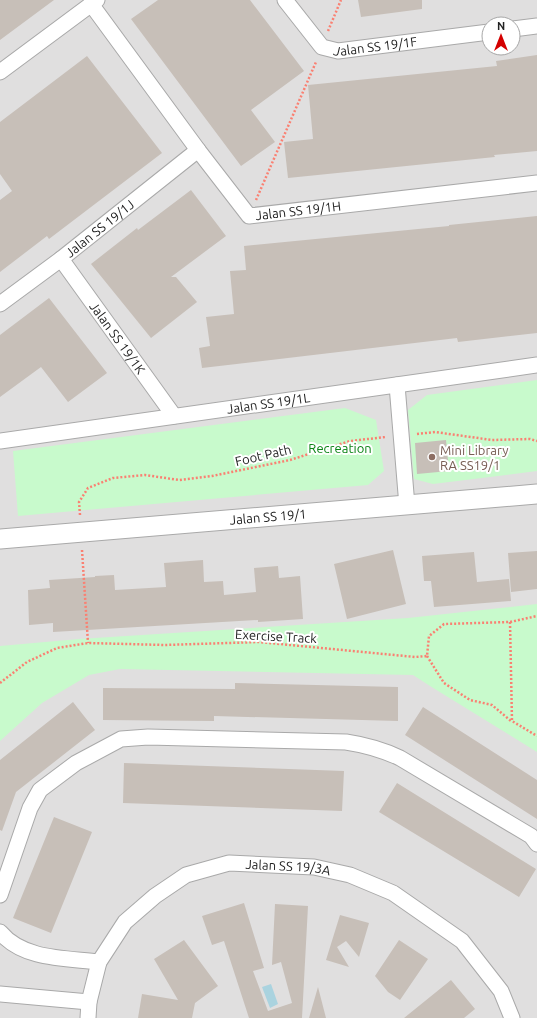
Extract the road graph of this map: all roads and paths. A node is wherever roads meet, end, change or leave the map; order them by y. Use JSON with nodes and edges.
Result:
{"nodes":[{"id":1,"x":285,"y":0,"type":"edge"},
{"id":2,"x":341,"y":0,"type":"edge"},
{"id":3,"x":94,"y":2,"type":"edge"},
{"id":4,"x":537,"y":26,"type":"edge"},
{"id":5,"x":521,"y":28,"type":"edge"},
{"id":6,"x":481,"y":33,"type":"edge"},
{"id":7,"x":322,"y":47,"type":"junction"},
{"id":8,"x":0,"y":72,"type":"edge"},
{"id":9,"x":198,"y":150,"type":"junction"},
{"id":10,"x":537,"y":183,"type":"edge"},
{"id":11,"x":249,"y":216,"type":"junction"},
{"id":12,"x":61,"y":259,"type":"junction"},
{"id":13,"x":0,"y":304,"type":"edge"},
{"id":14,"x":537,"y":365,"type":"edge"},
{"id":15,"x":397,"y":385,"type":"junction"},
{"id":16,"x":174,"y":416,"type":"junction"},
{"id":17,"x":401,"y":436,"type":"junction"},
{"id":18,"x":0,"y":441,"type":"edge"},
{"id":19,"x":537,"y":441,"type":"edge"},
{"id":20,"x":537,"y":494,"type":"edge"},
{"id":21,"x":407,"y":506,"type":"junction"},
{"id":22,"x":81,"y":532,"type":"junction"},
{"id":23,"x":0,"y":539,"type":"edge"},
{"id":24,"x":537,"y":616,"type":"edge"},
{"id":25,"x":510,"y":622,"type":"junction"},
{"id":26,"x":88,"y":644,"type":"junction"},
{"id":27,"x":427,"y":656,"type":"junction"},
{"id":28,"x":0,"y":683,"type":"edge"},
{"id":29,"x":512,"y":721,"type":"junction"},
{"id":30,"x":537,"y":736,"type":"edge"},
{"id":31,"x":537,"y":844,"type":"edge"},
{"id":32,"x":0,"y":895,"type":"edge"},
{"id":33,"x":0,"y":932,"type":"edge"},
{"id":34,"x":99,"y":962,"type":"junction"},
{"id":35,"x":0,"y":994,"type":"edge"},
{"id":36,"x":89,"y":1002,"type":"junction"},
{"id":37,"x":88,"y":1018,"type":"edge"},
{"id":38,"x":512,"y":1018,"type":"edge"}],
"edges":[{"from":1,"to":7,"type":"street","name":"Jalan SS 19/1F"},
{"from":2,"to":7,"type":"path"},
{"from":3,"to":8,"type":"street"},
{"from":3,"to":9,"type":"street","name":"Jalan SS 19/1H"},
{"from":4,"to":5,"type":"street"},
{"from":6,"to":7,"type":"street","name":"Jalan SS 19/1F"},
{"from":7,"to":11,"type":"path"},
{"from":9,"to":11,"type":"street","name":"Jalan SS 19/1H"},
{"from":9,"to":12,"type":"street","name":"Jalan SS 19/1J"},
{"from":10,"to":11,"type":"street","name":"Jalan SS 19/1H"},
{"from":12,"to":13,"type":"street","name":"Jalan SS 19/1J"},
{"from":12,"to":16,"type":"street","name":"Jalan SS 19/1K"},
{"from":14,"to":15,"type":"street","name":"Jalan SS 19/1L"},
{"from":15,"to":16,"type":"street","name":"Jalan SS 19/1L"},
{"from":15,"to":17,"type":"street"},
{"from":16,"to":18,"type":"street","name":"Jalan SS 19/1L"},
{"from":17,"to":19,"type":"path","name":"Foot Path"},
{"from":17,"to":21,"type":"street"},
{"from":17,"to":22,"type":"path","name":"Foot Path"},
{"from":20,"to":21,"type":"street","name":"Jalan SS 19/1"},
{"from":21,"to":22,"type":"street","name":"Jalan SS 19/1"},
{"from":22,"to":23,"type":"street","name":"Jalan SS 19/1"},
{"from":22,"to":26,"type":"path","name":"Foot Path"},
{"from":24,"to":25,"type":"path"},
{"from":25,"to":27,"type":"path"},
{"from":25,"to":29,"type":"path"},
{"from":26,"to":27,"type":"path","name":"Exercise Track"},
{"from":26,"to":28,"type":"path","name":"Exercise Track"},
{"from":27,"to":29,"type":"path"},
{"from":29,"to":30,"type":"path"},
{"from":31,"to":32,"type":"street"},
{"from":33,"to":34,"type":"street"},
{"from":34,"to":36,"type":"street","name":"Jalan SS 19/3A"},
{"from":34,"to":38,"type":"street","name":"Jalan SS 19/3A"},
{"from":35,"to":36,"type":"street"},
{"from":36,"to":37,"type":"street","name":"Jalan SS 19/3A"}]}
